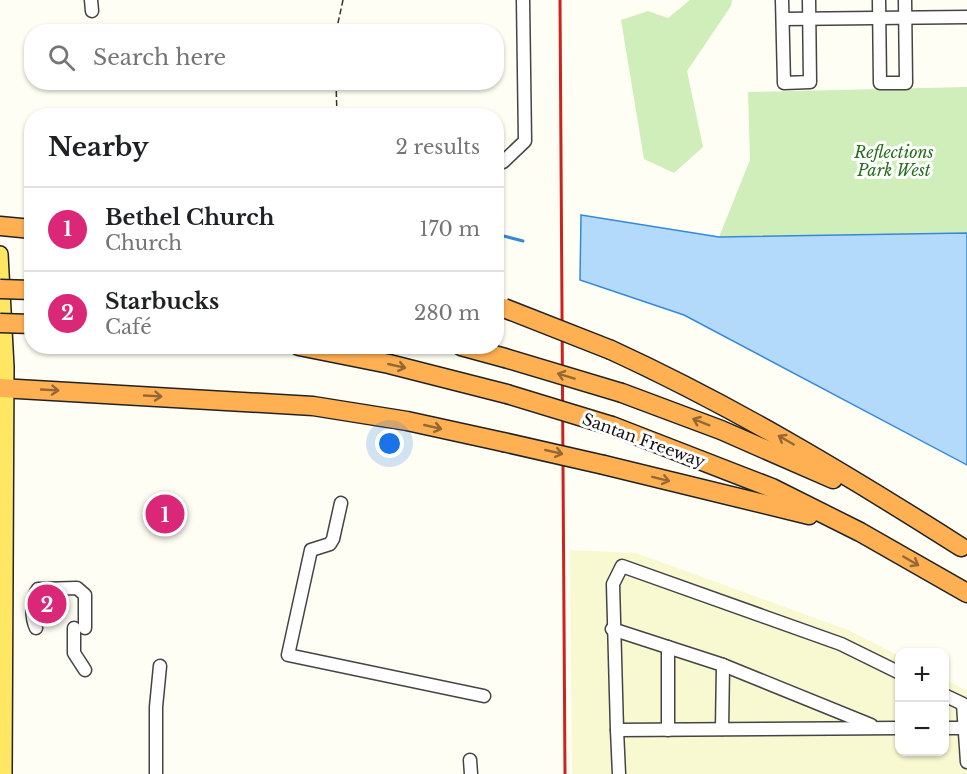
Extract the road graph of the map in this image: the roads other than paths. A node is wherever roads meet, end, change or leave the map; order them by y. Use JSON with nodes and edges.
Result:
{"nodes":[{"id":1,"x":523,"y":0,"type":"edge"},
{"id":2,"x":783,"y":0,"type":"edge"},
{"id":3,"x":809,"y":0,"type":"edge"},
{"id":4,"x":879,"y":0,"type":"edge"},
{"id":5,"x":905,"y":0,"type":"edge"},
{"id":6,"x":967,"y":17,"type":"edge"},
{"id":7,"x":879,"y":18,"type":"junction"},
{"id":8,"x":905,"y":18,"type":"junction"},
{"id":9,"x":783,"y":19,"type":"junction"},
{"id":10,"x":809,"y":19,"type":"junction"},
{"id":11,"x":504,"y":161,"type":"edge"},
{"id":12,"x":0,"y":226,"type":"edge"},
{"id":13,"x":24,"y":228,"type":"edge"},
{"id":14,"x":0,"y":254,"type":"edge"},
{"id":15,"x":0,"y":289,"type":"edge"},
{"id":16,"x":24,"y":290,"type":"edge"},
{"id":17,"x":504,"y":309,"type":"edge"},
{"id":18,"x":0,"y":323,"type":"edge"},
{"id":19,"x":24,"y":324,"type":"edge"},
{"id":20,"x":339,"y":354,"type":"edge"},
{"id":21,"x":490,"y":354,"type":"edge"},
{"id":22,"x":3,"y":388,"type":"edge"},
{"id":23,"x":341,"y":503,"type":"dead end"},
{"id":24,"x":860,"y":532,"type":"junction"},
{"id":25,"x":964,"y":549,"type":"edge"},
{"id":26,"x":967,"y":593,"type":"edge"},
{"id":27,"x":36,"y":628,"type":"dead end"},
{"id":28,"x":612,"y":629,"type":"junction"},
{"id":29,"x":668,"y":647,"type":"junction"},
{"id":30,"x":723,"y":665,"type":"junction"},
{"id":31,"x":160,"y":666,"type":"dead end"},
{"id":32,"x":2,"y":669,"type":"edge"},
{"id":33,"x":85,"y":670,"type":"dead end"},
{"id":34,"x":895,"y":671,"type":"edge"},
{"id":35,"x":484,"y":696,"type":"dead end"},
{"id":36,"x":949,"y":697,"type":"edge"},
{"id":37,"x":878,"y":728,"type":"junction"},
{"id":38,"x":895,"y":728,"type":"edge"},
{"id":39,"x":949,"y":728,"type":"edge"},
{"id":40,"x":965,"y":728,"type":"junction"},
{"id":41,"x":722,"y":729,"type":"junction"},
{"id":42,"x":617,"y":730,"type":"junction"},
{"id":43,"x":668,"y":730,"type":"junction"},
{"id":44,"x":470,"y":760,"type":"dead end"},
{"id":45,"x":967,"y":762,"type":"edge"},
{"id":46,"x":4,"y":774,"type":"edge"},
{"id":47,"x":156,"y":774,"type":"edge"},
{"id":48,"x":471,"y":774,"type":"edge"},
{"id":49,"x":619,"y":774,"type":"edge"}],
"edges":[{"from":1,"to":11,"type":"street"},
{"from":2,"to":9,"type":"street"},
{"from":3,"to":10,"type":"street"},
{"from":4,"to":7,"type":"street"},
{"from":5,"to":8,"type":"street"},
{"from":6,"to":8,"type":"street"},
{"from":7,"to":8,"type":"street"},
{"from":7,"to":8,"type":"street"},
{"from":7,"to":10,"type":"street"},
{"from":9,"to":10,"type":"street"},
{"from":9,"to":10,"type":"street"},
{"from":12,"to":13,"type":"highway"},
{"from":14,"to":22,"type":"main road"},
{"from":15,"to":16,"type":"highway","bridge":true},
{"from":25,"to":17,"type":"highway","one_way":true,"bridge":true},
{"from":18,"to":19,"type":"highway","bridge":true},
{"from":20,"to":24,"type":"highway","name":"Santan Freeway","one_way":true,"bridge":true},
{"from":25,"to":21,"type":"highway","one_way":true,"bridge":true},
{"from":22,"to":24,"type":"highway","one_way":true,"bridge":true},
{"from":22,"to":32,"type":"main road"},
{"from":23,"to":35,"type":"street"},
{"from":24,"to":26,"type":"highway","name":"Santan Freeway","one_way":true},
{"from":27,"to":33,"type":"street"},
{"from":28,"to":29,"type":"street"},
{"from":28,"to":34,"type":"street"},
{"from":28,"to":42,"type":"street"},
{"from":29,"to":30,"type":"street"},
{"from":29,"to":43,"type":"street"},
{"from":30,"to":37,"type":"street"},
{"from":30,"to":41,"type":"street"},
{"from":31,"to":47,"type":"street"},
{"from":32,"to":46,"type":"main road"},
{"from":36,"to":40,"type":"street"},
{"from":37,"to":38,"type":"street"},
{"from":37,"to":41,"type":"street"},
{"from":39,"to":40,"type":"street"},
{"from":40,"to":45,"type":"street"},
{"from":41,"to":43,"type":"street"},
{"from":42,"to":43,"type":"street"},
{"from":42,"to":49,"type":"street"},
{"from":44,"to":48,"type":"street"}]}
